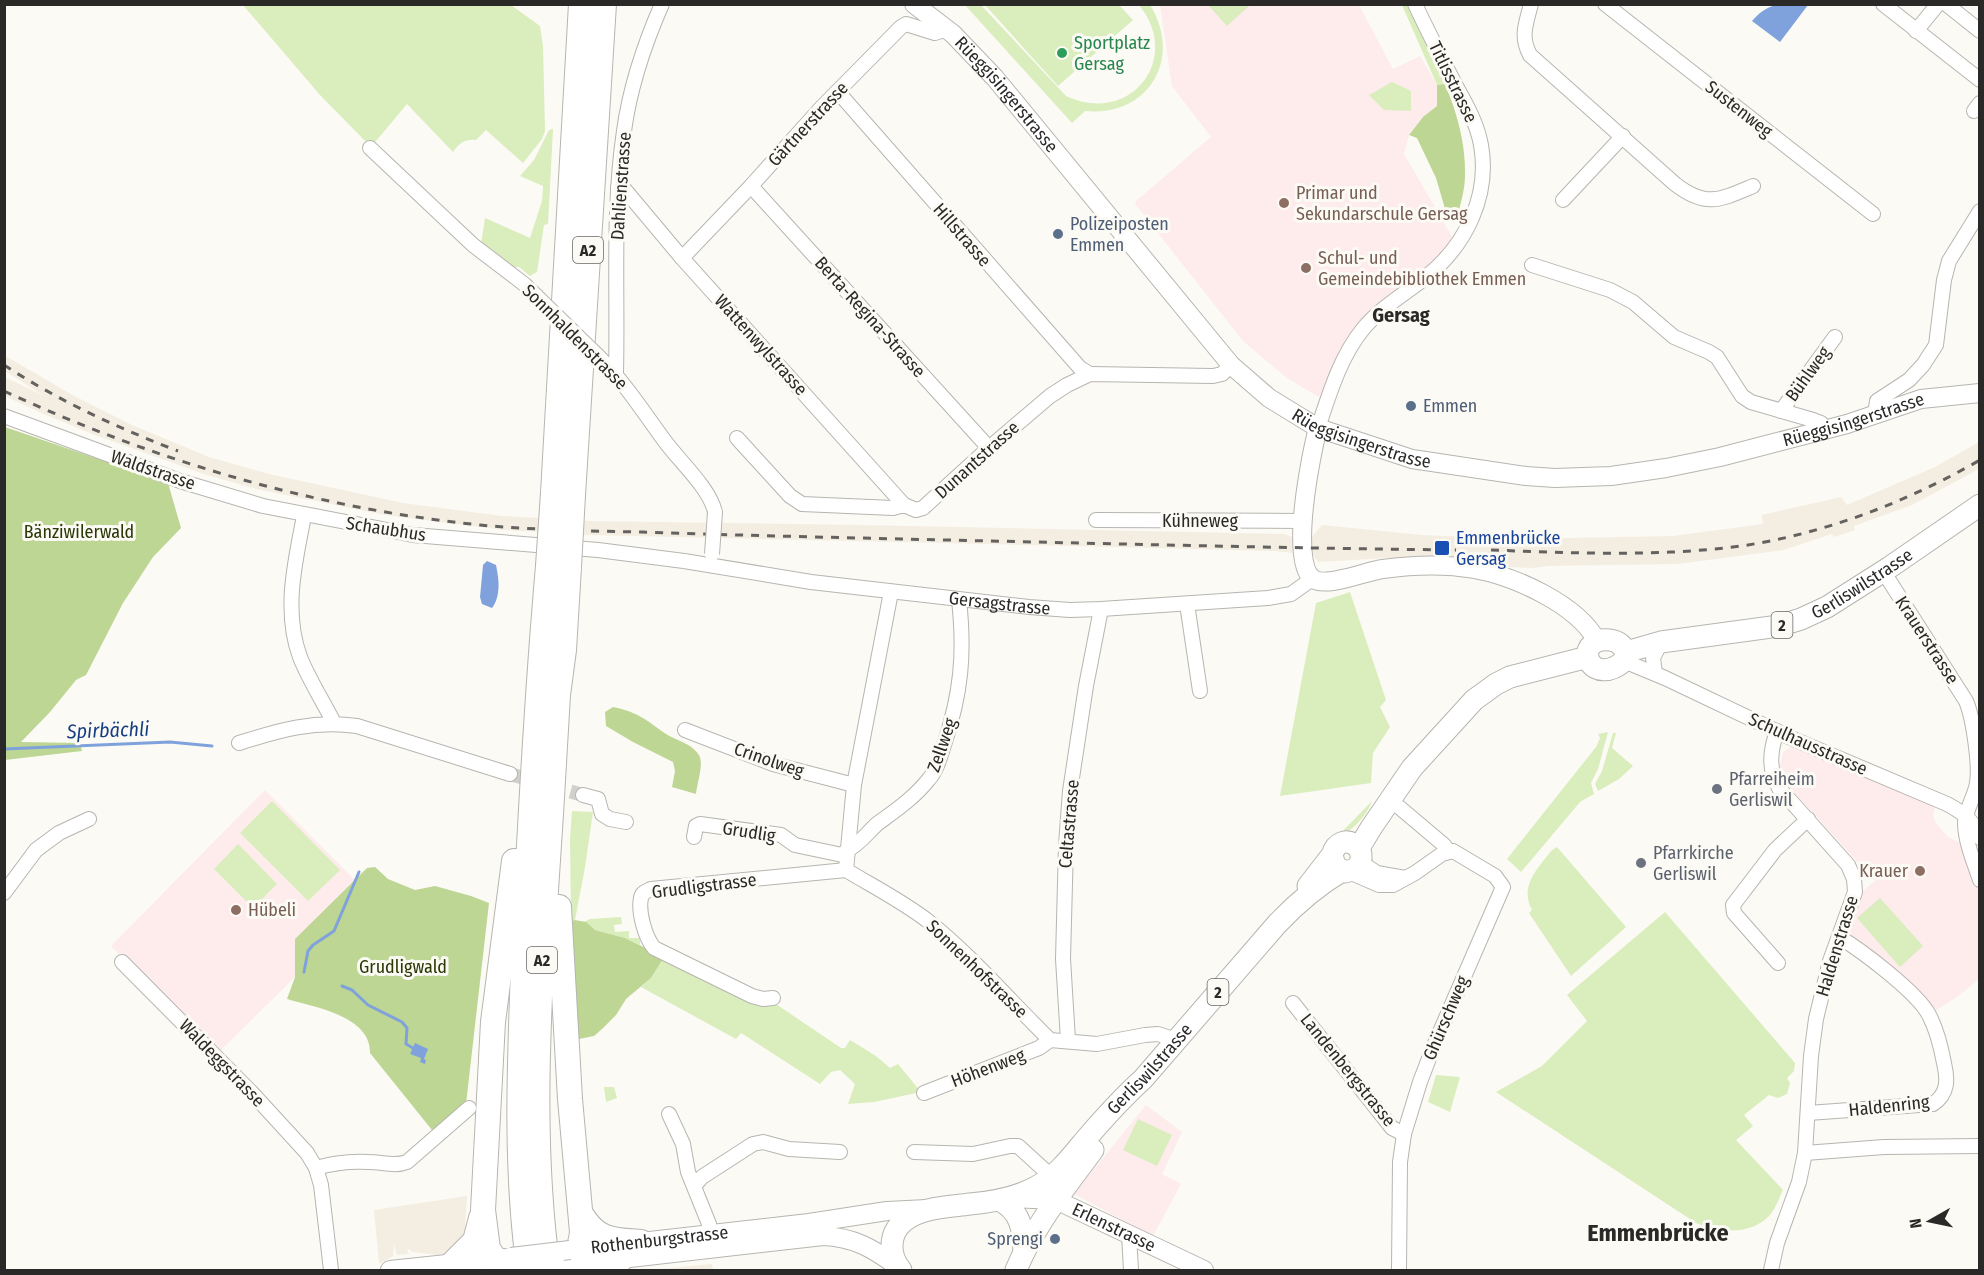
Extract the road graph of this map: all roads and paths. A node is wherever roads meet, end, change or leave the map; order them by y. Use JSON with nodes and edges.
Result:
{"nodes":[{"id":1,"x":581,"y":4,"type":"edge"},
{"id":2,"x":604,"y":4,"type":"edge"},
{"id":3,"x":662,"y":4,"type":"edge"},
{"id":4,"x":914,"y":4,"type":"edge"},
{"id":5,"x":1415,"y":4,"type":"edge"},
{"id":6,"x":1531,"y":4,"type":"edge"},
{"id":7,"x":1605,"y":4,"type":"edge"},
{"id":8,"x":1882,"y":4,"type":"edge"},
{"id":9,"x":1938,"y":4,"type":"edge"},
{"id":10,"x":1946,"y":4,"type":"edge"},
{"id":11,"x":947,"y":29,"type":"junction"},
{"id":12,"x":1916,"y":31,"type":"junction"},
{"id":13,"x":1980,"y":31,"type":"edge"},
{"id":14,"x":1980,"y":80,"type":"edge"},
{"id":15,"x":838,"y":92,"type":"junction"},
{"id":16,"x":1623,"y":136,"type":"junction"},
{"id":17,"x":370,"y":148,"type":"dead end"},
{"id":18,"x":751,"y":186,"type":"junction"},
{"id":19,"x":1753,"y":186,"type":"dead end"},
{"id":20,"x":618,"y":188,"type":"junction"},
{"id":21,"x":1563,"y":200,"type":"dead end"},
{"id":22,"x":1980,"y":211,"type":"edge"},
{"id":23,"x":1873,"y":214,"type":"dead end"},
{"id":24,"x":682,"y":258,"type":"junction"},
{"id":25,"x":1532,"y":265,"type":"dead end"},
{"id":26,"x":1835,"y":337,"type":"dead end"},
{"id":27,"x":1231,"y":365,"type":"junction"},
{"id":28,"x":616,"y":374,"type":"junction"},
{"id":29,"x":1090,"y":374,"type":"junction"},
{"id":30,"x":1980,"y":393,"type":"edge"},
{"id":31,"x":1781,"y":411,"type":"junction"},
{"id":32,"x":1875,"y":415,"type":"junction"},
{"id":33,"x":4,"y":416,"type":"edge"},
{"id":34,"x":1318,"y":428,"type":"junction"},
{"id":35,"x":1827,"y":430,"type":"junction"},
{"id":36,"x":737,"y":438,"type":"dead end"},
{"id":37,"x":988,"y":448,"type":"junction"},
{"id":38,"x":563,"y":494,"type":"junction"},
{"id":39,"x":904,"y":505,"type":"junction"},
{"id":40,"x":1980,"y":505,"type":"edge"},
{"id":41,"x":304,"y":516,"type":"junction"},
{"id":42,"x":1096,"y":520,"type":"dead end"},
{"id":43,"x":1303,"y":521,"type":"junction"},
{"id":44,"x":712,"y":560,"type":"junction"},
{"id":45,"x":684,"y":561,"type":"joint"},
{"id":46,"x":558,"y":567,"type":"junction"},
{"id":47,"x":1883,"y":571,"type":"junction"},
{"id":48,"x":1312,"y":579,"type":"junction"},
{"id":49,"x":891,"y":592,"type":"junction"},
{"id":50,"x":959,"y":600,"type":"junction"},
{"id":51,"x":1187,"y":604,"type":"junction"},
{"id":52,"x":1101,"y":609,"type":"junction"},
{"id":53,"x":1661,"y":642,"type":"junction"},
{"id":54,"x":1592,"y":649,"type":"junction"},
{"id":55,"x":564,"y":650,"type":"junction"},
{"id":56,"x":1625,"y":657,"type":"junction"},
{"id":57,"x":1655,"y":673,"type":"junction"},
{"id":58,"x":1200,"y":691,"type":"dead end"},
{"id":59,"x":334,"y":723,"type":"junction"},
{"id":60,"x":684,"y":730,"type":"dead end"},
{"id":61,"x":1777,"y":732,"type":"junction"},
{"id":62,"x":239,"y":743,"type":"dead end"},
{"id":63,"x":521,"y":772,"type":"junction"},
{"id":64,"x":854,"y":785,"type":"junction"},
{"id":65,"x":583,"y":795,"type":"tunnel mouth"},
{"id":66,"x":1399,"y":807,"type":"dead end"},
{"id":67,"x":1966,"y":814,"type":"junction"},
{"id":68,"x":89,"y":819,"type":"dead end"},
{"id":69,"x":1808,"y":819,"type":"junction"},
{"id":70,"x":626,"y":822,"type":"dead end"},
{"id":71,"x":694,"y":837,"type":"dead end"},
{"id":72,"x":1980,"y":838,"type":"edge"},
{"id":73,"x":1448,"y":851,"type":"junction"},
{"id":74,"x":1348,"y":858,"type":"junction"},
{"id":75,"x":846,"y":859,"type":"junction"},
{"id":76,"x":1980,"y":880,"type":"edge"},
{"id":77,"x":4,"y":893,"type":"edge"},
{"id":78,"x":1839,"y":937,"type":"junction"},
{"id":79,"x":122,"y":963,"type":"dead end"},
{"id":80,"x":1778,"y":963,"type":"dead end"},
{"id":81,"x":773,"y":998,"type":"dead end"},
{"id":82,"x":1293,"y":1003,"type":"dead end"},
{"id":83,"x":1050,"y":1040,"type":"junction"},
{"id":84,"x":1068,"y":1040,"type":"junction"},
{"id":85,"x":1176,"y":1040,"type":"junction"},
{"id":86,"x":1143,"y":1079,"type":"junction"},
{"id":87,"x":924,"y":1092,"type":"dead end"},
{"id":88,"x":469,"y":1108,"type":"dead end"},
{"id":89,"x":1808,"y":1113,"type":"junction"},
{"id":90,"x":669,"y":1114,"type":"dead end"},
{"id":91,"x":1404,"y":1134,"type":"junction"},
{"id":92,"x":1980,"y":1146,"type":"edge"},
{"id":93,"x":840,"y":1152,"type":"dead end"},
{"id":94,"x":914,"y":1152,"type":"dead end"},
{"id":95,"x":1805,"y":1153,"type":"junction"},
{"id":96,"x":316,"y":1168,"type":"junction"},
{"id":97,"x":1052,"y":1177,"type":"junction"},
{"id":98,"x":695,"y":1185,"type":"junction"},
{"id":99,"x":1004,"y":1198,"type":"junction"},
{"id":100,"x":1056,"y":1200,"type":"junction"},
{"id":101,"x":928,"y":1209,"type":"junction"},
{"id":102,"x":483,"y":1210,"type":"junction"},
{"id":103,"x":581,"y":1215,"type":"junction"},
{"id":104,"x":1129,"y":1235,"type":"junction"},
{"id":105,"x":712,"y":1241,"type":"junction"},
{"id":106,"x":641,"y":1242,"type":"junction"},
{"id":107,"x":566,"y":1260,"type":"edge"},
{"id":108,"x":1020,"y":1261,"type":"edge"},
{"id":109,"x":452,"y":1264,"type":"junction"},
{"id":110,"x":615,"y":1264,"type":"edge"},
{"id":111,"x":508,"y":1265,"type":"edge"},
{"id":112,"x":899,"y":1269,"type":"edge"},
{"id":113,"x":331,"y":1270,"type":"edge"},
{"id":114,"x":390,"y":1270,"type":"edge"},
{"id":115,"x":1131,"y":1270,"type":"edge"},
{"id":116,"x":1204,"y":1270,"type":"edge"},
{"id":117,"x":1399,"y":1270,"type":"edge"},
{"id":118,"x":1772,"y":1270,"type":"edge"}],
"edges":[{"from":1,"to":38,"type":"highway","number":"A2"},
{"from":2,"to":38,"type":"highway","number":"A2"},
{"from":3,"to":20,"type":"street","name":"Dahlienstrasse"},
{"from":4,"to":11,"type":"street","name":"Rüeggisingerstrasse"},
{"from":5,"to":34,"type":"street","name":"Titlisstrasse"},
{"from":6,"to":16,"type":"street"},
{"from":7,"to":23,"type":"street","name":"Sustenweg"},
{"from":8,"to":12,"type":"street"},
{"from":9,"to":12,"type":"street"},
{"from":10,"to":13,"type":"street"},
{"from":11,"to":15,"type":"street","name":"Gärtnerstrasse"},
{"from":11,"to":27,"type":"street","name":"Rüeggisingerstrasse"},
{"from":12,"to":14,"type":"street"},
{"from":15,"to":18,"type":"street","name":"Gärtnerstrasse"},
{"from":15,"to":29,"type":"street","name":"Hillstrasse"},
{"from":16,"to":19,"type":"street"},
{"from":16,"to":21,"type":"street"},
{"from":17,"to":28,"type":"street","name":"Sonnhaldenstrasse","bridge":true},
{"from":18,"to":24,"type":"street","name":"Gärtnerstrasse"},
{"from":18,"to":37,"type":"street","name":"Berta-Regina-Strasse"},
{"from":20,"to":24,"type":"street","name":"Wattenwylstrasse"},
{"from":20,"to":28,"type":"street","name":"Dahlienstrasse"},
{"from":22,"to":32,"type":"street"},
{"from":24,"to":39,"type":"street","name":"Wattenwylstrasse"},
{"from":25,"to":31,"type":"street"},
{"from":26,"to":31,"type":"street","name":"Bühlweg"},
{"from":27,"to":29,"type":"street","name":"Dunantstrasse"},
{"from":27,"to":34,"type":"street","name":"Rüeggisingerstrasse"},
{"from":28,"to":44,"type":"street","name":"Sonnhaldenstrasse","bridge":true},
{"from":29,"to":37,"type":"street","name":"Dunantstrasse"},
{"from":30,"to":32,"type":"street","name":"Rüeggisingerstrasse"},
{"from":31,"to":35,"type":"street"},
{"from":32,"to":35,"type":"street","name":"Rüeggisingerstrasse"},
{"from":33,"to":41,"type":"street","name":"Waldstrasse"},
{"from":34,"to":35,"type":"street","name":"Rüeggisingerstrasse"},
{"from":34,"to":43,"type":"street"},
{"from":36,"to":39,"type":"street","name":"Dunantstrasse"},
{"from":37,"to":39,"type":"street","name":"Dunantstrasse"},
{"from":38,"to":46,"type":"highway","number":"A2","bridge":true},
{"from":40,"to":47,"type":"main road","name":"Gerliswilstrasse","number":"2"},
{"from":41,"to":45,"type":"street","name":"Schaubhus"},
{"from":41,"to":59,"type":"street"},
{"from":42,"to":43,"type":"street","name":"Kühneweg"},
{"from":43,"to":48,"type":"street"},
{"from":44,"to":45,"type":"street","name":"Gersagstrasse"},
{"from":44,"to":49,"type":"street","name":"Gersagstrasse"},
{"from":46,"to":55,"type":"highway","number":"A2"},
{"from":46,"to":63,"type":"highway","number":"A2"},
{"from":47,"to":53,"type":"main road","name":"Gerliswilstrasse","number":"2"},
{"from":47,"to":67,"type":"street","name":"Krauerstrasse"},
{"from":48,"to":51,"type":"street","name":"Gersagstrasse"},
{"from":48,"to":54,"type":"street"},
{"from":49,"to":50,"type":"street","name":"Gersagstrasse"},
{"from":49,"to":64,"type":"street"},
{"from":50,"to":52,"type":"street","name":"Gersagstrasse"},
{"from":50,"to":75,"type":"street","name":"Zellweg"},
{"from":51,"to":52,"type":"street","name":"Gersagstrasse"},
{"from":51,"to":58,"type":"street"},
{"from":52,"to":84,"type":"street","name":"Celtastrasse"},
{"from":53,"to":56,"type":"main road","name":"Gerliswilstrasse","number":"2"},
{"from":53,"to":57,"type":"street"},
{"from":54,"to":56,"type":"main road"},
{"from":54,"to":56,"type":"main road"},
{"from":54,"to":74,"type":"main road","name":"Gerliswilstrasse","number":"2"},
{"from":55,"to":103,"type":"highway"},
{"from":55,"to":107,"type":"highway","number":"A2"},
{"from":56,"to":57,"type":"street","name":"Schulhausstrasse"},
{"from":57,"to":61,"type":"street","name":"Schulhausstrasse"},
{"from":59,"to":62,"type":"street"},
{"from":59,"to":63,"type":"street"},
{"from":60,"to":64,"type":"street","name":"Crinolweg"},
{"from":61,"to":67,"type":"street","name":"Schulhausstrasse"},
{"from":61,"to":69,"type":"street","name":"Haldenstrasse"},
{"from":63,"to":102,"type":"highway"},
{"from":63,"to":111,"type":"highway","number":"A2"},
{"from":64,"to":75,"type":"street"},
{"from":65,"to":70,"type":"street"},
{"from":66,"to":73,"type":"street"},
{"from":67,"to":72,"type":"street"},
{"from":67,"to":76,"type":"street"},
{"from":68,"to":77,"type":"street"},
{"from":69,"to":78,"type":"street","name":"Haldenstrasse"},
{"from":69,"to":80,"type":"street"},
{"from":71,"to":75,"type":"street","name":"Grudlig"},
{"from":73,"to":74,"type":"street"},
{"from":73,"to":91,"type":"street","name":"Ghürschweg"},
{"from":74,"to":85,"type":"main road","name":"Gerliswilstrasse","number":"2"},
{"from":75,"to":81,"type":"street","name":"Grudligstrasse"},
{"from":75,"to":83,"type":"street","name":"Sonnenhofstrasse"},
{"from":78,"to":89,"type":"street","name":"Haldenstrasse"},
{"from":78,"to":89,"type":"street","name":"Haldenring"},
{"from":79,"to":96,"type":"street","name":"Waldeggstrasse"},
{"from":82,"to":91,"type":"street","name":"Landenbergstrasse"},
{"from":83,"to":84,"type":"street"},
{"from":83,"to":87,"type":"street","name":"Höhenweg"},
{"from":84,"to":85,"type":"street"},
{"from":85,"to":86,"type":"main road","name":"Gerliswilstrasse","number":"2"},
{"from":86,"to":97,"type":"main road","name":"Gerliswilstrasse","number":"2"},
{"from":86,"to":100,"type":"main road","number":"2"},
{"from":88,"to":96,"type":"street"},
{"from":89,"to":95,"type":"street","name":"Haldenstrasse"},
{"from":90,"to":98,"type":"street"},
{"from":91,"to":117,"type":"street","name":"Ghürschweg"},
{"from":92,"to":95,"type":"street"},
{"from":93,"to":98,"type":"street"},
{"from":94,"to":97,"type":"street"},
{"from":95,"to":118,"type":"street","name":"Haldenstrasse"},
{"from":96,"to":113,"type":"street","name":"Waldeggstrasse"},
{"from":97,"to":99,"type":"main road","number":"2"},
{"from":98,"to":105,"type":"street"},
{"from":99,"to":100,"type":"street"},
{"from":99,"to":101,"type":"main road","number":"2"},
{"from":99,"to":108,"type":"main road"},
{"from":100,"to":104,"type":"street","name":"Erlenstrasse"},
{"from":100,"to":108,"type":"main road","number":"2"},
{"from":101,"to":105,"type":"street","name":"Rothenburgstrasse"},
{"from":101,"to":112,"type":"main road","number":"2"},
{"from":102,"to":109,"type":"highway"},
{"from":102,"to":111,"type":"highway"},
{"from":103,"to":106,"type":"highway"},
{"from":103,"to":107,"type":"highway"},
{"from":104,"to":115,"type":"street"},
{"from":104,"to":116,"type":"street","name":"Erlenstrasse"},
{"from":105,"to":106,"type":"street","name":"Rothenburgstrasse"},
{"from":105,"to":110,"type":"street","name":"Rothenburgstrasse"},
{"from":105,"to":112,"type":"street","name":"Rothenburgstrasse"},
{"from":106,"to":107,"type":"street","name":"Rothenburgstrasse"},
{"from":107,"to":110,"type":"street","name":"Rothenburgstrasse"},
{"from":107,"to":111,"type":"street","name":"Rothenburgstrasse","bridge":true},
{"from":109,"to":111,"type":"street","name":"Rothenburgstrasse"},
{"from":109,"to":114,"type":"street","name":"Rothenburgstrasse"}]}
